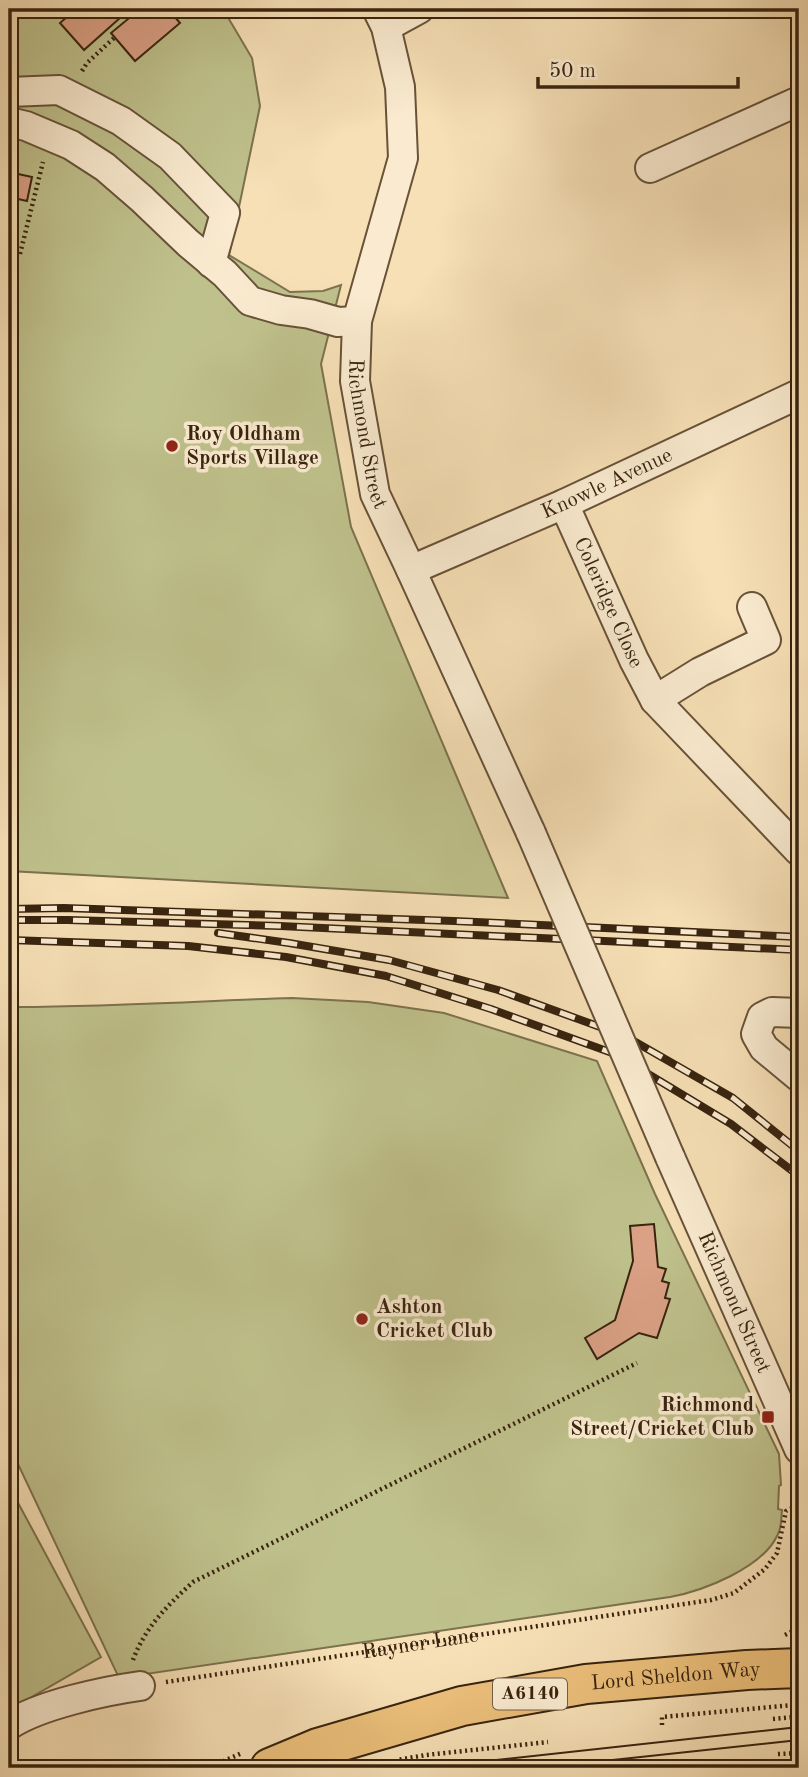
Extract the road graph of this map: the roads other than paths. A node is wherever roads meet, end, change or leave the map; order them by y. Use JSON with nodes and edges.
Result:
{"nodes":[{"id":1,"x":419,"y":9,"type":"edge"},
{"id":2,"x":382,"y":18,"type":"edge"},
{"id":3,"x":9,"y":92,"type":"edge"},
{"id":4,"x":799,"y":100,"type":"edge"},
{"id":5,"x":9,"y":122,"type":"edge"},
{"id":6,"x":650,"y":168,"type":"dead end"},
{"id":7,"x":211,"y":263,"type":"junction"},
{"id":8,"x":357,"y":321,"type":"junction"},
{"id":9,"x":799,"y":394,"type":"edge"},
{"id":10,"x":564,"y":504,"type":"junction"},
{"id":11,"x":411,"y":570,"type":"junction"},
{"id":12,"x":752,"y":607,"type":"dead end"},
{"id":13,"x":654,"y":700,"type":"junction"},
{"id":14,"x":799,"y":850,"type":"edge"},
{"id":15,"x":799,"y":1013,"type":"edge"},
{"id":16,"x":799,"y":1077,"type":"edge"},
{"id":17,"x":799,"y":1449,"type":"edge"},
{"id":18,"x":799,"y":1650,"type":"edge"},
{"id":19,"x":747,"y":1671,"type":"junction"},
{"id":20,"x":797,"y":1686,"type":"edge"},
{"id":21,"x":132,"y":1687,"type":"road end"},
{"id":22,"x":9,"y":1725,"type":"edge"},
{"id":23,"x":270,"y":1768,"type":"edge"}],
"edges":[{"from":1,"to":2,"type":"street"},
{"from":2,"to":8,"type":"street","name":"Richmond Street"},
{"from":3,"to":7,"type":"street"},
{"from":4,"to":6,"type":"street"},
{"from":5,"to":7,"type":"street"},
{"from":7,"to":8,"type":"street"},
{"from":8,"to":11,"type":"street","name":"Richmond Street"},
{"from":9,"to":10,"type":"street","name":"Knowle Avenue"},
{"from":10,"to":11,"type":"street","name":"Knowle Avenue"},
{"from":10,"to":13,"type":"street","name":"Coleridge Close"},
{"from":11,"to":17,"type":"street","name":"Richmond Street","bridge":true},
{"from":12,"to":13,"type":"street"},
{"from":13,"to":14,"type":"street","name":"Coleridge Close"},
{"from":15,"to":16,"type":"street"},
{"from":18,"to":19,"type":"street"},
{"from":19,"to":20,"type":"highway","name":"Lord Sheldon Way","number":"A6140"},
{"from":19,"to":23,"type":"highway","name":"Lord Sheldon Way","number":"A6140"},
{"from":21,"to":22,"type":"street"}]}
